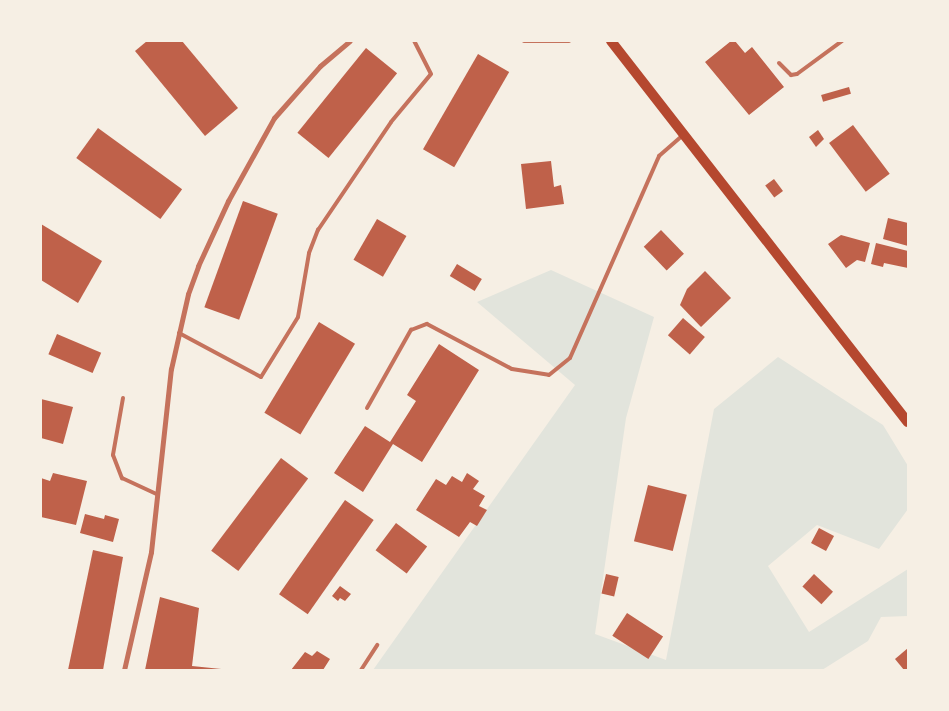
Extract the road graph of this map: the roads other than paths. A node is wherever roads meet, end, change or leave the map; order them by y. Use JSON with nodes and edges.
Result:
{"nodes":[{"id":1,"x":350,"y":41,"type":"edge"},
{"id":2,"x":414,"y":41,"type":"edge"},
{"id":3,"x":524,"y":41,"type":"edge"},
{"id":4,"x":569,"y":41,"type":"edge"},
{"id":5,"x":611,"y":41,"type":"edge"},
{"id":6,"x":842,"y":41,"type":"edge"},
{"id":7,"x":779,"y":63,"type":"dead end"},
{"id":8,"x":682,"y":136,"type":"junction"},
{"id":9,"x":179,"y":333,"type":"junction"},
{"id":10,"x":123,"y":398,"type":"dead end"},
{"id":11,"x":368,"y":408,"type":"dead end"},
{"id":12,"x":908,"y":422,"type":"edge"},
{"id":13,"x":156,"y":494,"type":"junction"},
{"id":14,"x":378,"y":645,"type":"dead end"},
{"id":15,"x":124,"y":670,"type":"edge"},
{"id":16,"x":361,"y":670,"type":"edge"}],
"edges":[{"from":1,"to":9,"type":"street"},
{"from":2,"to":9,"type":"lane"},
{"from":3,"to":4,"type":"lane"},
{"from":5,"to":8,"type":"main road"},
{"from":6,"to":7,"type":"lane"},
{"from":8,"to":11,"type":"lane"},
{"from":8,"to":12,"type":"main road"},
{"from":9,"to":13,"type":"street"},
{"from":10,"to":13,"type":"lane"},
{"from":13,"to":15,"type":"street"},
{"from":14,"to":16,"type":"lane"}]}
